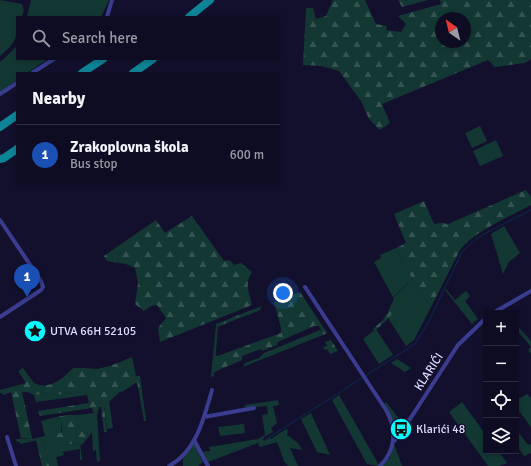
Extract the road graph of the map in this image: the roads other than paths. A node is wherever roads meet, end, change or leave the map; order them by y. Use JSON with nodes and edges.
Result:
{"nodes":[{"id":1,"x":112,"y":0,"type":"edge"},
{"id":2,"x":107,"y":16,"type":"edge"},
{"id":3,"x":52,"y":60,"type":"edge"},
{"id":4,"x":34,"y":72,"type":"edge"},
{"id":5,"x":16,"y":84,"type":"edge"},
{"id":6,"x":0,"y":94,"type":"edge"},
{"id":7,"x":0,"y":220,"type":"edge"},
{"id":8,"x":305,"y":287,"type":"dead end"},
{"id":9,"x":531,"y":291,"type":"edge"},
{"id":10,"x":498,"y":310,"type":"edge"},
{"id":11,"x":0,"y":317,"type":"edge"},
{"id":12,"x":483,"y":321,"type":"edge"},
{"id":13,"x":212,"y":390,"type":"dead end"},
{"id":14,"x":254,"y":408,"type":"dead end"},
{"id":15,"x":204,"y":417,"type":"junction"},
{"id":16,"x":7,"y":437,"type":"dead end"},
{"id":17,"x":194,"y":440,"type":"junction"},
{"id":18,"x":394,"y":441,"type":"junction"},
{"id":19,"x":16,"y":466,"type":"edge"},
{"id":20,"x":169,"y":466,"type":"edge"},
{"id":21,"x":203,"y":466,"type":"edge"},
{"id":22,"x":208,"y":466,"type":"edge"},
{"id":23,"x":380,"y":466,"type":"edge"}],
"edges":[{"from":1,"to":2,"type":"street"},
{"from":3,"to":4,"type":"street"},
{"from":5,"to":6,"type":"street"},
{"from":7,"to":11,"type":"street"},
{"from":8,"to":18,"type":"street"},
{"from":9,"to":10,"type":"street"},
{"from":12,"to":18,"type":"street","name":"KLARIĆI"},
{"from":13,"to":15,"type":"street"},
{"from":14,"to":15,"type":"street"},
{"from":15,"to":17,"type":"street"},
{"from":16,"to":19,"type":"street"},
{"from":17,"to":20,"type":"street"},
{"from":17,"to":22,"type":"street"},
{"from":18,"to":23,"type":"street","name":"KLARIĆI"},
{"from":21,"to":22,"type":"street"}]}
